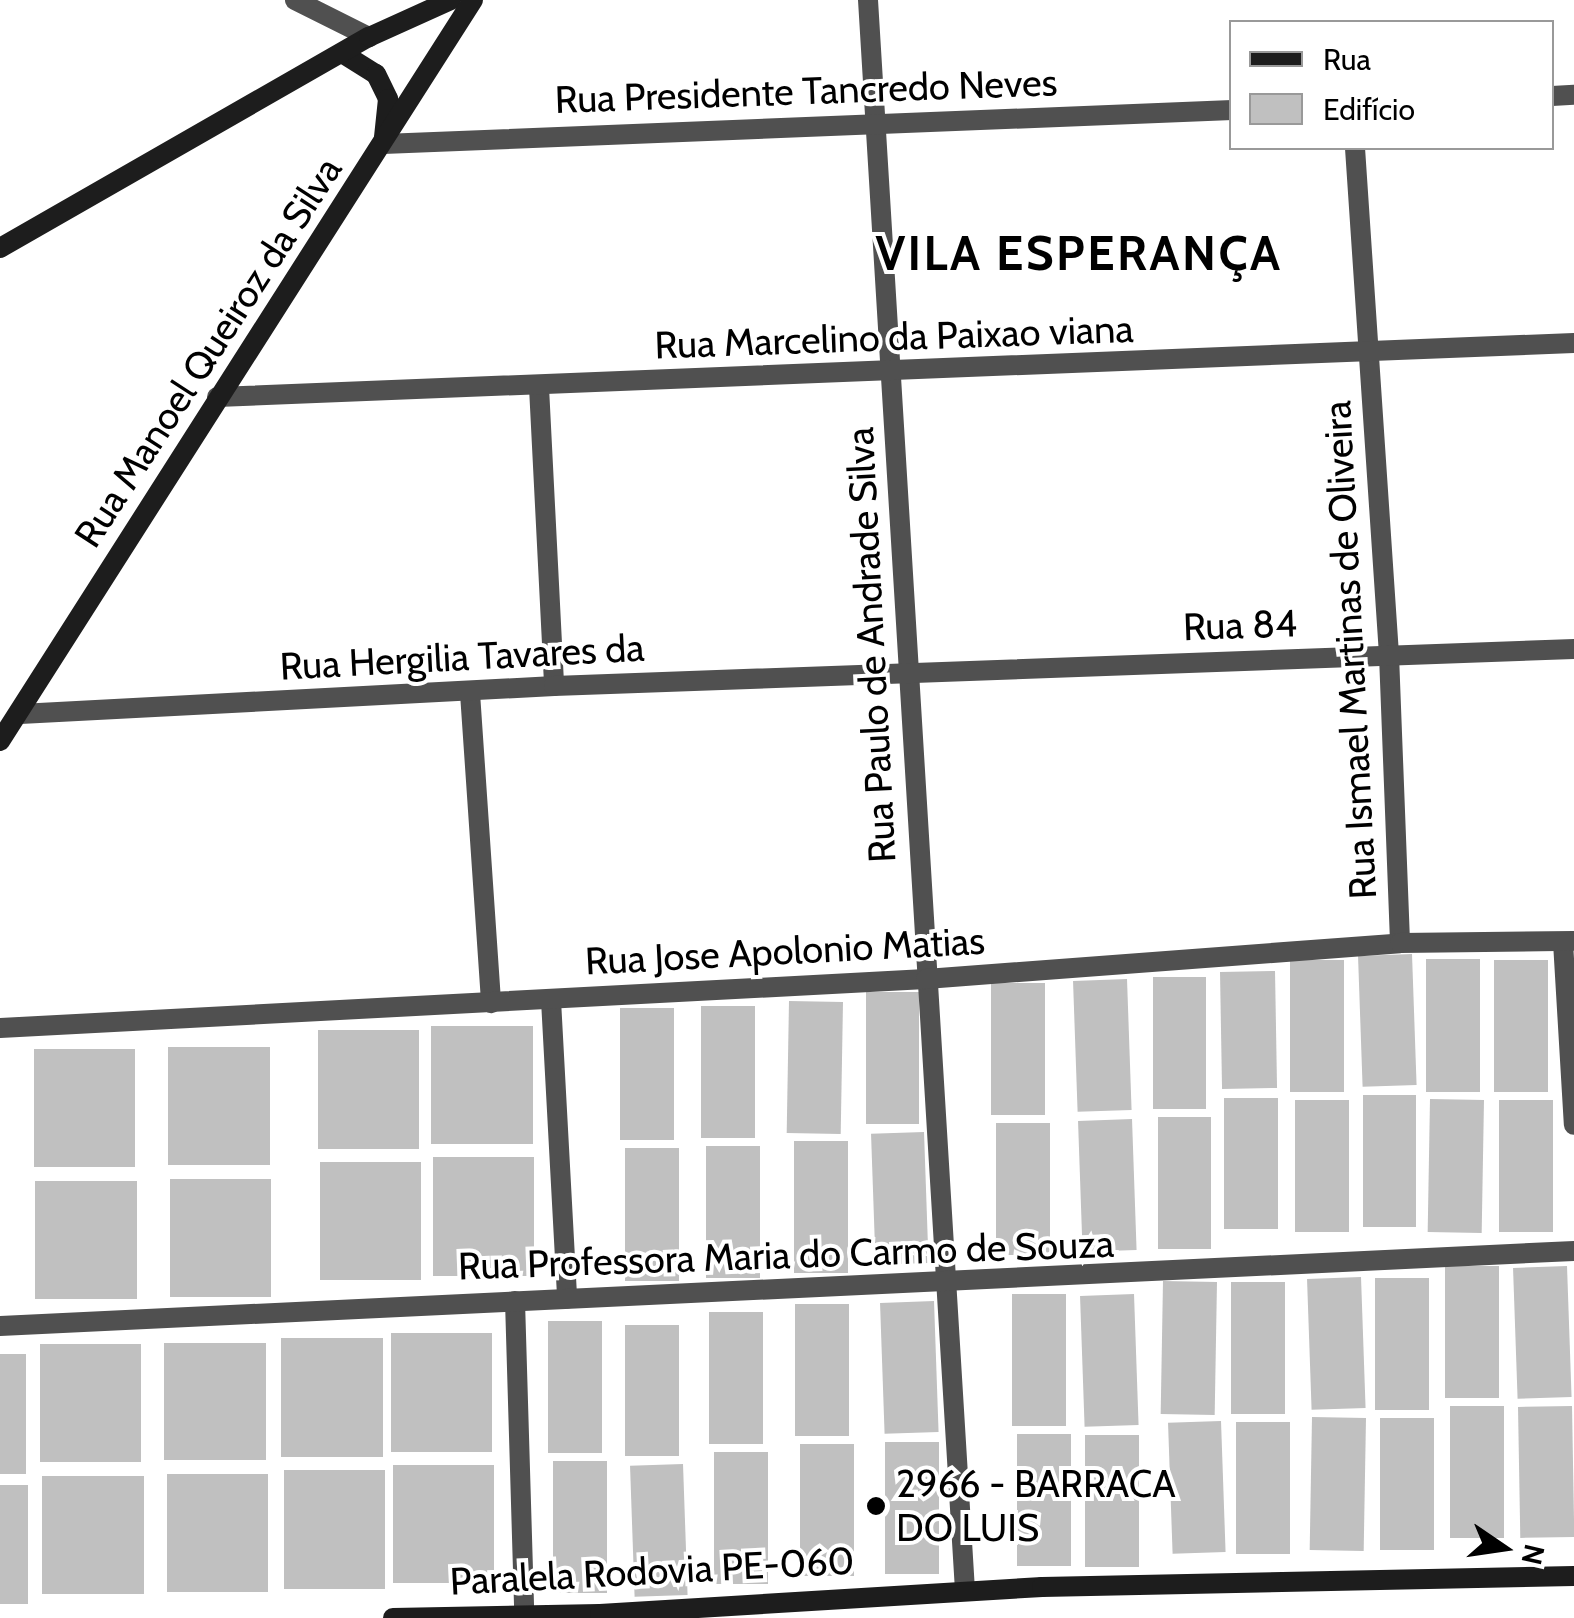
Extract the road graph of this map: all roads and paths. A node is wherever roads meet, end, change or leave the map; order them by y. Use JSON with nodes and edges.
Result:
{"nodes":[{"id":1,"x":295,"y":0,"type":"edge"},
{"id":2,"x":451,"y":0,"type":"edge"},
{"id":3,"x":473,"y":0,"type":"edge"},
{"id":4,"x":868,"y":0,"type":"edge"},
{"id":5,"x":369,"y":38,"type":"junction"},
{"id":6,"x":342,"y":53,"type":"junction"},
{"id":7,"x":1229,"y":110,"type":"edge"},
{"id":8,"x":876,"y":122,"type":"junction"},
{"id":9,"x":383,"y":144,"type":"junction"},
{"id":10,"x":1356,"y":150,"type":"edge"},
{"id":11,"x":0,"y":248,"type":"edge"},
{"id":12,"x":1574,"y":342,"type":"edge"},
{"id":13,"x":1368,"y":353,"type":"junction"},
{"id":14,"x":890,"y":370,"type":"junction"},
{"id":15,"x":540,"y":387,"type":"junction"},
{"id":16,"x":217,"y":397,"type":"junction"},
{"id":17,"x":1574,"y":649,"type":"edge"},
{"id":18,"x":1389,"y":655,"type":"junction"},
{"id":19,"x":908,"y":672,"type":"junction"},
{"id":20,"x":554,"y":686,"type":"junction"},
{"id":21,"x":470,"y":693,"type":"junction"},
{"id":22,"x":20,"y":714,"type":"junction"},
{"id":23,"x":0,"y":741,"type":"edge"},
{"id":24,"x":1568,"y":941,"type":"edge"},
{"id":25,"x":1400,"y":944,"type":"junction"},
{"id":26,"x":926,"y":979,"type":"junction"},
{"id":27,"x":551,"y":1000,"type":"junction"},
{"id":28,"x":492,"y":1003,"type":"junction"},
{"id":29,"x":0,"y":1028,"type":"edge"},
{"id":30,"x":1574,"y":1125,"type":"edge"},
{"id":31,"x":1574,"y":1251,"type":"edge"},
{"id":32,"x":944,"y":1286,"type":"junction"},
{"id":33,"x":567,"y":1299,"type":"junction"},
{"id":34,"x":515,"y":1301,"type":"junction"},
{"id":35,"x":0,"y":1326,"type":"edge"},
{"id":36,"x":1574,"y":1576,"type":"edge"},
{"id":37,"x":965,"y":1590,"type":"junction"},
{"id":38,"x":524,"y":1612,"type":"junction"},
{"id":39,"x":601,"y":1616,"type":"edge"},
{"id":40,"x":393,"y":1618,"type":"edge"}],
"edges":[{"from":1,"to":5,"type":"street"},
{"from":2,"to":5,"type":"street"},
{"from":3,"to":9,"type":"street","name":"Rua Manoel Queiroz da Silva"},
{"from":4,"to":8,"type":"street","name":"Rua Paulo de Andrade Silva"},
{"from":5,"to":6,"type":"street"},
{"from":6,"to":9,"type":"street"},
{"from":6,"to":11,"type":"street"},
{"from":7,"to":8,"type":"street","name":"Rua Presidente Tancredo Neves"},
{"from":8,"to":9,"type":"street","name":"Rua Presidente Tancredo Neves"},
{"from":8,"to":14,"type":"street","name":"Rua Paulo de Andrade Silva"},
{"from":9,"to":16,"type":"street","name":"Rua Manoel Queiroz da Silva"},
{"from":10,"to":13,"type":"street","name":"Rua Ismael Martinas de Oliveira"},
{"from":12,"to":13,"type":"street","name":"Rua Marcelino da Paixao viana"},
{"from":13,"to":14,"type":"street","name":"Rua Marcelino da Paixao viana"},
{"from":13,"to":18,"type":"street","name":"Rua Ismael Martinas de Oliveira"},
{"from":14,"to":15,"type":"street","name":"Rua Marcelino da Paixao viana"},
{"from":14,"to":19,"type":"street","name":"Rua Paulo de Andrade Silva"},
{"from":15,"to":16,"type":"street","name":"Rua Marcelino da Paixao viana"},
{"from":15,"to":20,"type":"street"},
{"from":16,"to":22,"type":"street","name":"Rua Manoel Queiroz da Silva"},
{"from":17,"to":18,"type":"street","name":"Rua 84"},
{"from":18,"to":19,"type":"street","name":"Rua 84"},
{"from":18,"to":25,"type":"street","name":"Rua Ismael Martinas de Oliveira"},
{"from":19,"to":20,"type":"street","name":"Rua Hergilia Tavares da"},
{"from":19,"to":26,"type":"street","name":"Rua Paulo de Andrade Silva"},
{"from":20,"to":21,"type":"street","name":"Rua Hergilia Tavares da"},
{"from":21,"to":22,"type":"street","name":"Rua Hergilia Tavares da"},
{"from":21,"to":28,"type":"street"},
{"from":22,"to":23,"type":"street","name":"Rua Manoel Queiroz da Silva"},
{"from":24,"to":25,"type":"street","name":"Rua Jose Apolonio Matias"},
{"from":24,"to":30,"type":"street"},
{"from":25,"to":26,"type":"street","name":"Rua Jose Apolonio Matias"},
{"from":26,"to":27,"type":"street","name":"Rua Jose Apolonio Matias"},
{"from":26,"to":32,"type":"street","name":"Rua Paulo de Andrade Silva"},
{"from":27,"to":28,"type":"street","name":"Rua Jose Apolonio Matias"},
{"from":27,"to":33,"type":"street"},
{"from":28,"to":29,"type":"street","name":"Rua Jose Apolonio Matias"},
{"from":31,"to":32,"type":"street","name":"Rua Professora Maria do Carmo de Souza"},
{"from":32,"to":33,"type":"street","name":"Rua Professora Maria do Carmo de Souza"},
{"from":32,"to":37,"type":"street","name":"Rua Paulo de Andrade Silva"},
{"from":33,"to":34,"type":"street","name":"Rua Professora Maria do Carmo de Souza"},
{"from":34,"to":35,"type":"street","name":"Rua Professora Maria do Carmo de Souza"},
{"from":34,"to":38,"type":"street"},
{"from":36,"to":37,"type":"street","name":"Paralela Rodovia PE-060"},
{"from":37,"to":39,"type":"street","name":"Paralela Rodovia PE-060"},
{"from":38,"to":39,"type":"street","name":"Paralela Rodovia PE-060"},
{"from":38,"to":40,"type":"street","name":"Paralela Rodovia PE-060"}]}
